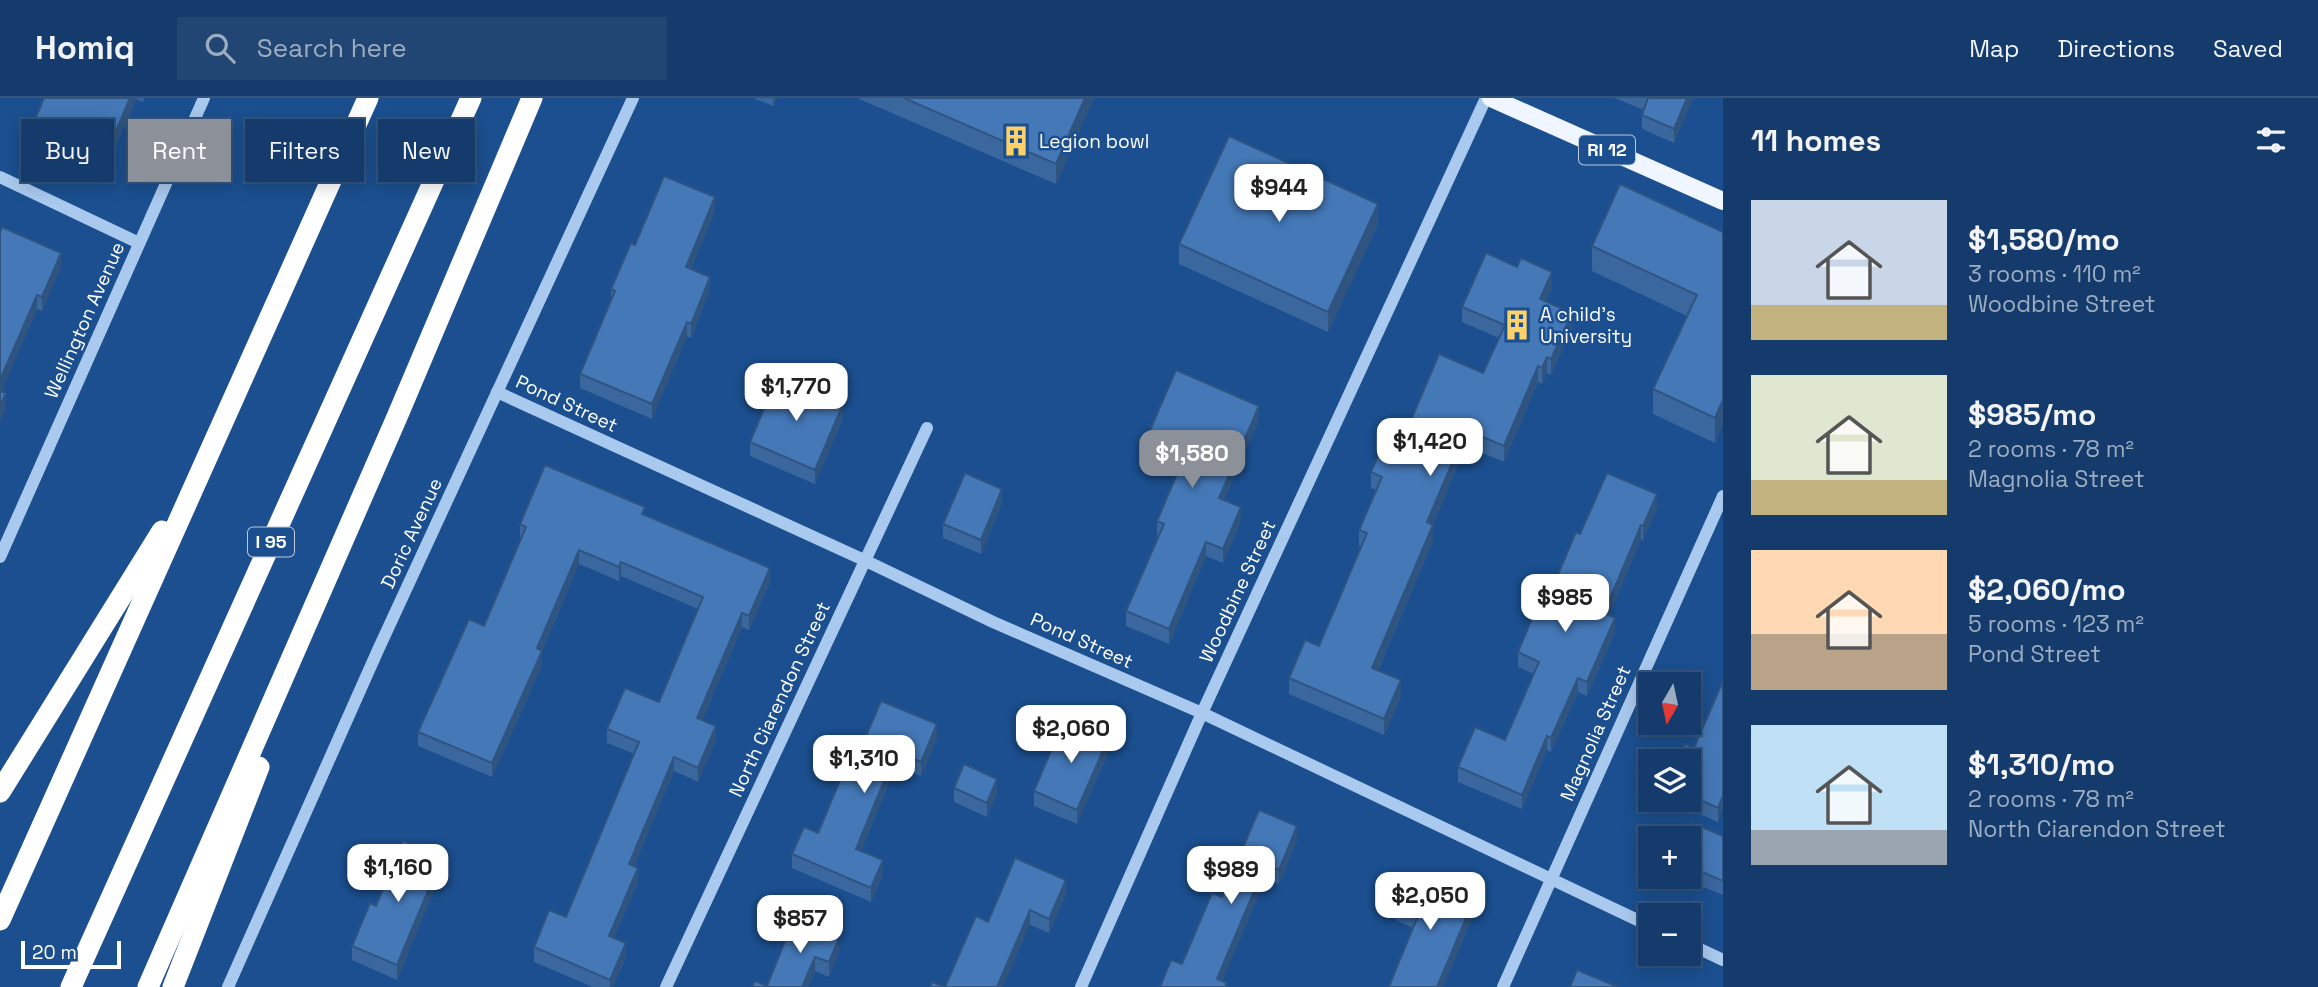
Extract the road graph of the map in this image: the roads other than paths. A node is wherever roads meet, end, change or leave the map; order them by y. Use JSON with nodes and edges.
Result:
{"nodes":[{"id":1,"x":204,"y":98,"type":"edge"},
{"id":2,"x":368,"y":98,"type":"edge"},
{"id":3,"x":471,"y":98,"type":"edge"},
{"id":4,"x":532,"y":98,"type":"edge"},
{"id":5,"x":633,"y":98,"type":"edge"},
{"id":6,"x":1488,"y":98,"type":"edge"},
{"id":7,"x":0,"y":177,"type":"edge"},
{"id":8,"x":1723,"y":201,"type":"edge"},
{"id":9,"x":139,"y":243,"type":"junction"},
{"id":10,"x":497,"y":392,"type":"junction"},
{"id":11,"x":397,"y":417,"type":"junction"},
{"id":12,"x":927,"y":428,"type":"dead end"},
{"id":13,"x":202,"y":467,"type":"junction"},
{"id":14,"x":1723,"y":496,"type":"edge"},
{"id":15,"x":0,"y":557,"type":"edge"},
{"id":16,"x":864,"y":560,"type":"junction"},
{"id":17,"x":1202,"y":713,"type":"junction"},
{"id":18,"x":0,"y":792,"type":"edge"},
{"id":19,"x":1550,"y":879,"type":"junction"},
{"id":20,"x":0,"y":920,"type":"edge"},
{"id":21,"x":1638,"y":920,"type":"edge"},
{"id":22,"x":1701,"y":950,"type":"edge"},
{"id":23,"x":1723,"y":960,"type":"edge"},
{"id":24,"x":71,"y":987,"type":"edge"},
{"id":25,"x":148,"y":987,"type":"edge"},
{"id":26,"x":173,"y":987,"type":"edge"},
{"id":27,"x":228,"y":987,"type":"edge"},
{"id":28,"x":666,"y":987,"type":"edge"},
{"id":29,"x":1081,"y":987,"type":"edge"},
{"id":30,"x":1503,"y":987,"type":"edge"}],
"edges":[{"from":1,"to":9,"type":"street","name":"Wellington Avenue"},
{"from":2,"to":13,"type":"highway"},
{"from":3,"to":24,"type":"highway","number":"I 95"},
{"from":4,"to":11,"type":"highway"},
{"from":5,"to":10,"type":"street","name":"Doric Avenue"},
{"from":6,"to":8,"type":"main road","number":"RI 12"},
{"from":6,"to":17,"type":"street","name":"Woodbine Street"},
{"from":7,"to":9,"type":"street"},
{"from":9,"to":15,"type":"street","name":"Wellington Avenue"},
{"from":10,"to":16,"type":"street","name":"Pond Street"},
{"from":10,"to":27,"type":"street","name":"Doric Avenue"},
{"from":11,"to":25,"type":"highway"},
{"from":11,"to":26,"type":"highway"},
{"from":12,"to":16,"type":"street","name":"North Ciarendon Street"},
{"from":13,"to":18,"type":"highway"},
{"from":13,"to":20,"type":"highway"},
{"from":14,"to":19,"type":"street","name":"Magnolia Street"},
{"from":16,"to":17,"type":"street","name":"Pond Street"},
{"from":16,"to":28,"type":"street","name":"North Ciarendon Street"},
{"from":17,"to":19,"type":"street","name":"Pond Street"},
{"from":17,"to":29,"type":"street","name":"Woodbine Street"},
{"from":19,"to":21,"type":"street","name":"Pond Street"},
{"from":19,"to":30,"type":"street","name":"Magnolia Street"},
{"from":22,"to":23,"type":"street"}]}
